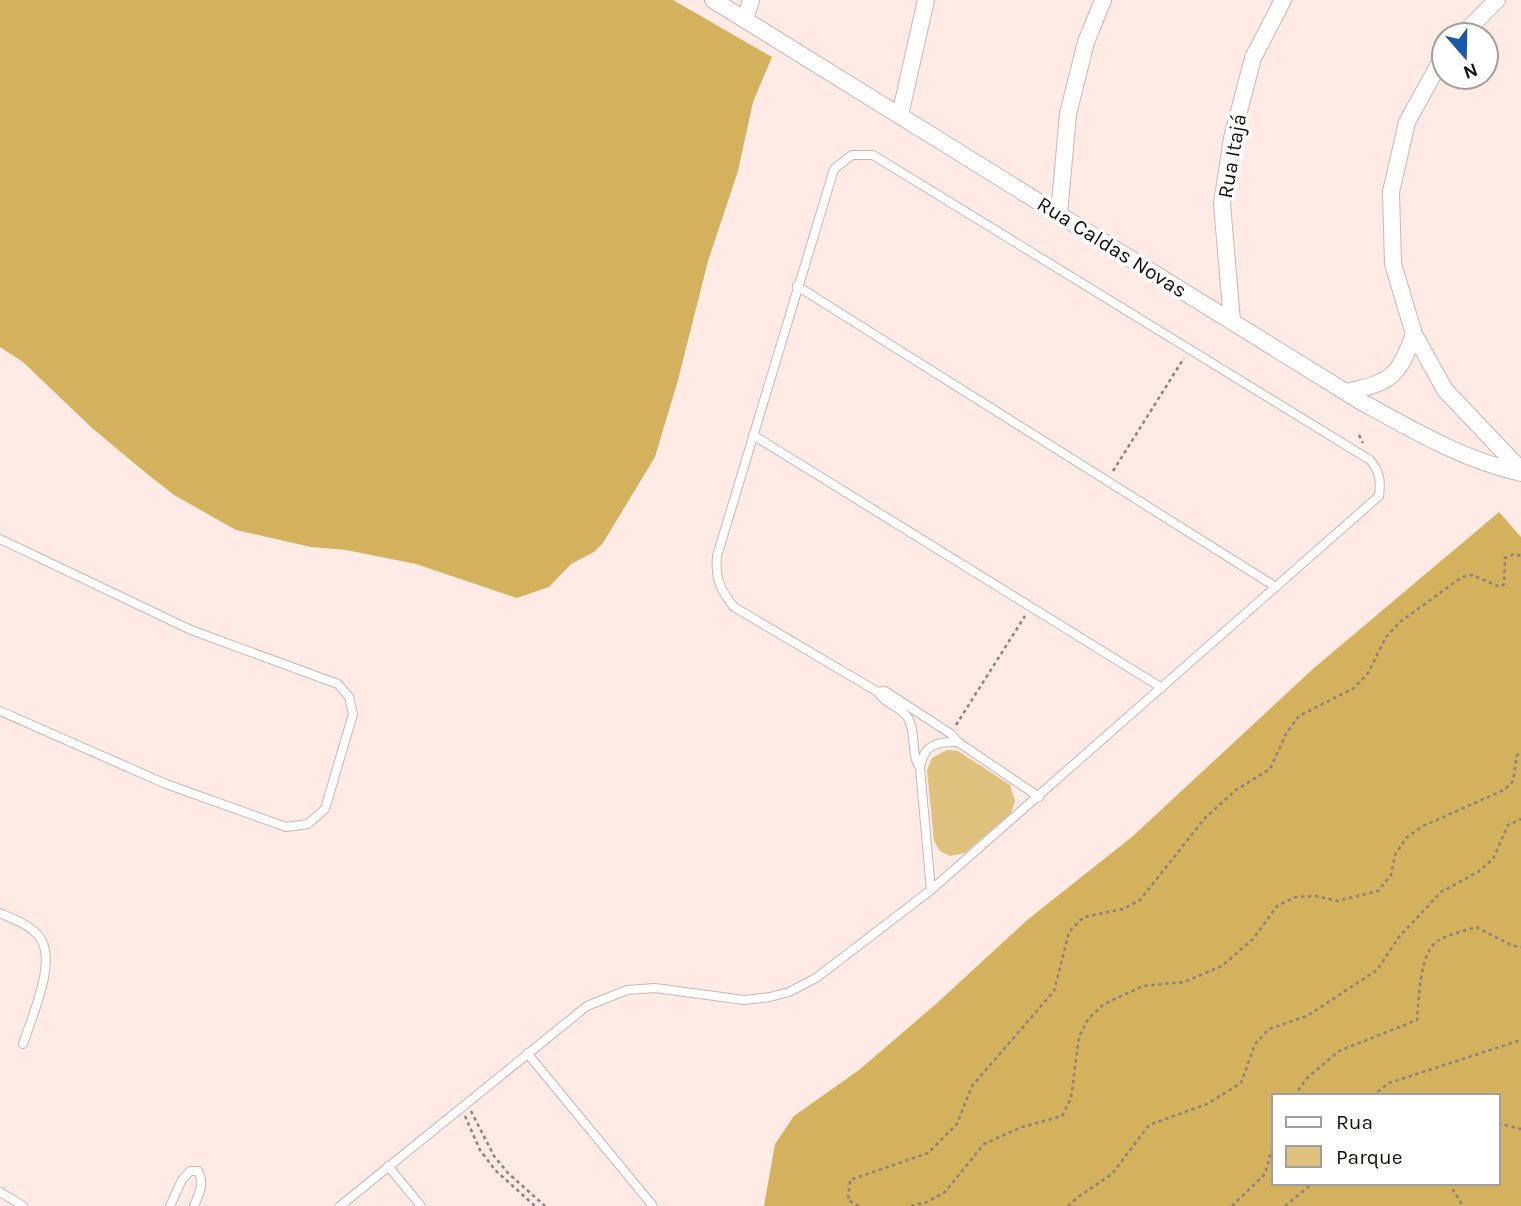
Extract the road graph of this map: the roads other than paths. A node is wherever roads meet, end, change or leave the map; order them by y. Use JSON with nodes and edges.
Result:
{"nodes":[{"id":1,"x":713,"y":0,"type":"edge"},
{"id":2,"x":751,"y":0,"type":"edge"},
{"id":3,"x":926,"y":0,"type":"edge"},
{"id":4,"x":1103,"y":0,"type":"edge"},
{"id":5,"x":1283,"y":0,"type":"edge"},
{"id":6,"x":1493,"y":1,"type":"edge"},
{"id":7,"x":745,"y":19,"type":"junction"},
{"id":8,"x":1475,"y":21,"type":"edge"},
{"id":9,"x":1430,"y":80,"type":"edge"},
{"id":10,"x":900,"y":115,"type":"junction"},
{"id":11,"x":1059,"y":214,"type":"junction"},
{"id":12,"x":797,"y":286,"type":"junction"},
{"id":13,"x":1232,"y":321,"type":"junction"},
{"id":14,"x":1414,"y":334,"type":"junction"},
{"id":15,"x":1346,"y":392,"type":"junction"},
{"id":16,"x":753,"y":435,"type":"junction"},
{"id":17,"x":1521,"y":472,"type":"edge"},
{"id":18,"x":0,"y":539,"type":"edge"},
{"id":19,"x":1276,"y":587,"type":"junction"},
{"id":20,"x":1161,"y":688,"type":"junction"},
{"id":21,"x":878,"y":692,"type":"junction"},
{"id":22,"x":0,"y":711,"type":"edge"},
{"id":23,"x":958,"y":742,"type":"junction"},
{"id":24,"x":920,"y":768,"type":"junction"},
{"id":25,"x":1039,"y":797,"type":"junction"},
{"id":26,"x":931,"y":890,"type":"junction"},
{"id":27,"x":0,"y":913,"type":"edge"},
{"id":28,"x":23,"y":1044,"type":"dead end"},
{"id":29,"x":527,"y":1053,"type":"junction"},
{"id":30,"x":388,"y":1166,"type":"junction"},
{"id":31,"x":0,"y":1192,"type":"edge"},
{"id":32,"x":23,"y":1206,"type":"edge"},
{"id":33,"x":170,"y":1206,"type":"edge"},
{"id":34,"x":194,"y":1206,"type":"edge"},
{"id":35,"x":340,"y":1206,"type":"edge"},
{"id":36,"x":421,"y":1206,"type":"edge"},
{"id":37,"x":653,"y":1206,"type":"edge"}],
"edges":[{"from":1,"to":7,"type":"street","name":"Rua Caldas Novas"},
{"from":2,"to":7,"type":"street"},
{"from":3,"to":10,"type":"street"},
{"from":4,"to":11,"type":"street"},
{"from":5,"to":13,"type":"street","name":"Rua Itajá"},
{"from":6,"to":8,"type":"street"},
{"from":7,"to":10,"type":"street","name":"Rua Caldas Novas"},
{"from":9,"to":14,"type":"street"},
{"from":10,"to":11,"type":"street","name":"Rua Caldas Novas"},
{"from":11,"to":13,"type":"street","name":"Rua Caldas Novas"},
{"from":12,"to":16,"type":"lane"},
{"from":12,"to":19,"type":"lane"},
{"from":12,"to":19,"type":"lane"},
{"from":13,"to":15,"type":"street","name":"Rua Caldas Novas"},
{"from":14,"to":15,"type":"street"},
{"from":14,"to":17,"type":"street"},
{"from":15,"to":17,"type":"street","name":"Rua Caldas Novas"},
{"from":16,"to":20,"type":"lane"},
{"from":16,"to":21,"type":"lane"},
{"from":18,"to":22,"type":"lane"},
{"from":19,"to":20,"type":"lane"},
{"from":20,"to":25,"type":"lane"},
{"from":21,"to":23,"type":"lane"},
{"from":21,"to":24,"type":"lane"},
{"from":23,"to":24,"type":"lane"},
{"from":23,"to":25,"type":"lane"},
{"from":24,"to":26,"type":"lane"},
{"from":25,"to":26,"type":"lane"},
{"from":26,"to":29,"type":"lane"},
{"from":27,"to":28,"type":"lane"},
{"from":29,"to":30,"type":"lane"},
{"from":29,"to":37,"type":"lane"},
{"from":30,"to":35,"type":"lane"},
{"from":30,"to":36,"type":"lane"},
{"from":31,"to":32,"type":"lane"},
{"from":33,"to":34,"type":"lane"}]}
